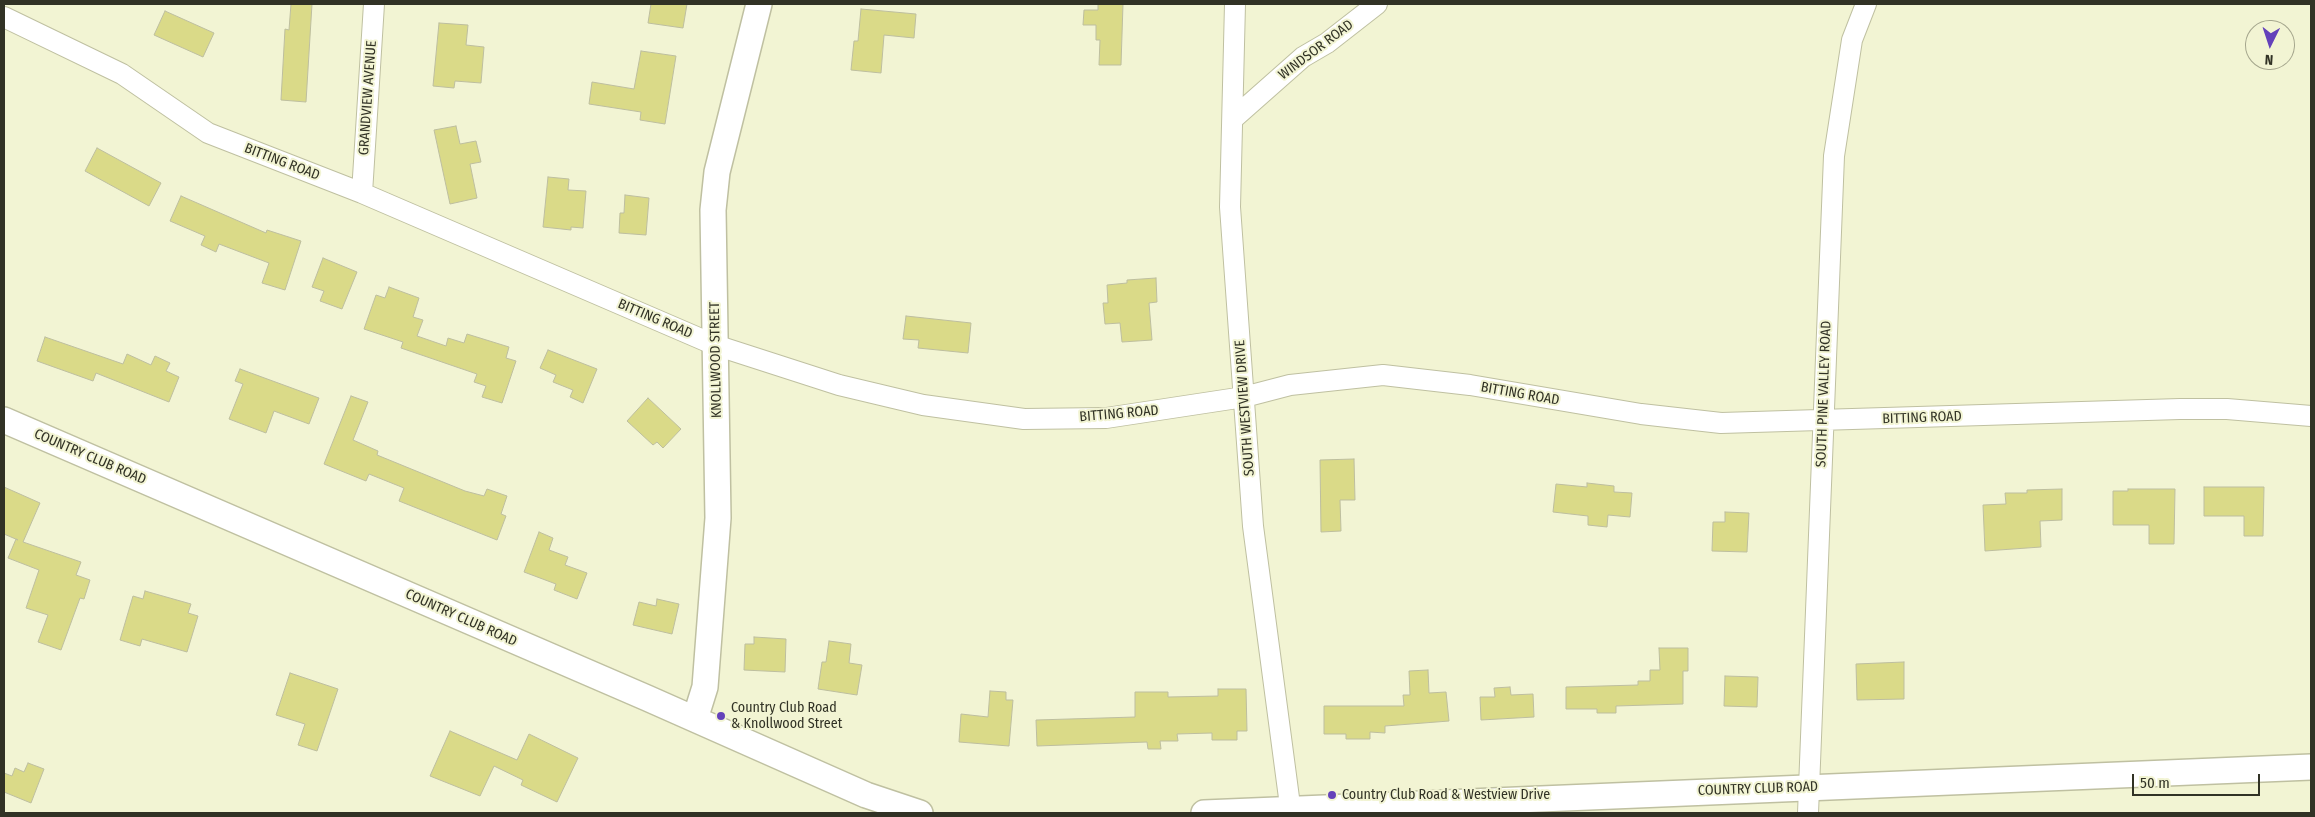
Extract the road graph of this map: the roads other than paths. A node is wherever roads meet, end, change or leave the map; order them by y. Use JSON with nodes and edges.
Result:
{"nodes":[{"id":1,"x":9,"y":4,"type":"edge"},
{"id":2,"x":374,"y":4,"type":"edge"},
{"id":3,"x":759,"y":4,"type":"edge"},
{"id":4,"x":1235,"y":4,"type":"edge"},
{"id":5,"x":1376,"y":4,"type":"edge"},
{"id":6,"x":1866,"y":4,"type":"edge"},
{"id":7,"x":4,"y":16,"type":"edge"},
{"id":8,"x":1234,"y":118,"type":"junction"},
{"id":9,"x":362,"y":193,"type":"junction"},
{"id":10,"x":715,"y":345,"type":"junction"},
{"id":11,"x":1244,"y":397,"type":"junction"},
{"id":12,"x":2311,"y":416,"type":"edge"},
{"id":13,"x":4,"y":420,"type":"edge"},
{"id":14,"x":1823,"y":422,"type":"junction"},
{"id":15,"x":695,"y":719,"type":"junction"},
{"id":16,"x":2311,"y":767,"type":"edge"},
{"id":17,"x":1808,"y":787,"type":"junction"},
{"id":18,"x":1291,"y":811,"type":"edge"},
{"id":19,"x":920,"y":813,"type":"edge"},
{"id":20,"x":1204,"y":813,"type":"edge"},
{"id":21,"x":1808,"y":813,"type":"edge"}],
"edges":[{"from":1,"to":7,"type":"street"},
{"from":2,"to":9,"type":"street","name":"GRANDVIEW AVENUE"},
{"from":3,"to":10,"type":"main road","name":"KNOLLWOOD STREET"},
{"from":4,"to":8,"type":"street","name":"SOUTH WESTVIEW DRIVE"},
{"from":5,"to":8,"type":"street","name":"WINDSOR ROAD"},
{"from":6,"to":14,"type":"street","name":"SOUTH PINE VALLEY ROAD"},
{"from":7,"to":9,"type":"street","name":"BITTING ROAD"},
{"from":8,"to":11,"type":"street","name":"SOUTH WESTVIEW DRIVE"},
{"from":9,"to":10,"type":"street","name":"BITTING ROAD"},
{"from":10,"to":11,"type":"street","name":"BITTING ROAD"},
{"from":10,"to":15,"type":"main road","name":"KNOLLWOOD STREET"},
{"from":11,"to":14,"type":"street","name":"BITTING ROAD"},
{"from":11,"to":18,"type":"street","name":"SOUTH WESTVIEW DRIVE"},
{"from":12,"to":14,"type":"street","name":"BITTING ROAD"},
{"from":13,"to":15,"type":"main road","name":"COUNTRY CLUB ROAD"},
{"from":14,"to":17,"type":"street","name":"SOUTH PINE VALLEY ROAD"},
{"from":15,"to":19,"type":"main road","name":"COUNTRY CLUB ROAD"},
{"from":16,"to":17,"type":"main road","name":"COUNTRY CLUB ROAD"},
{"from":17,"to":18,"type":"main road","name":"COUNTRY CLUB ROAD"},
{"from":17,"to":21,"type":"street","name":"SOUTH PINE VALLEY ROAD"},
{"from":18,"to":20,"type":"main road","name":"COUNTRY CLUB ROAD"}]}
